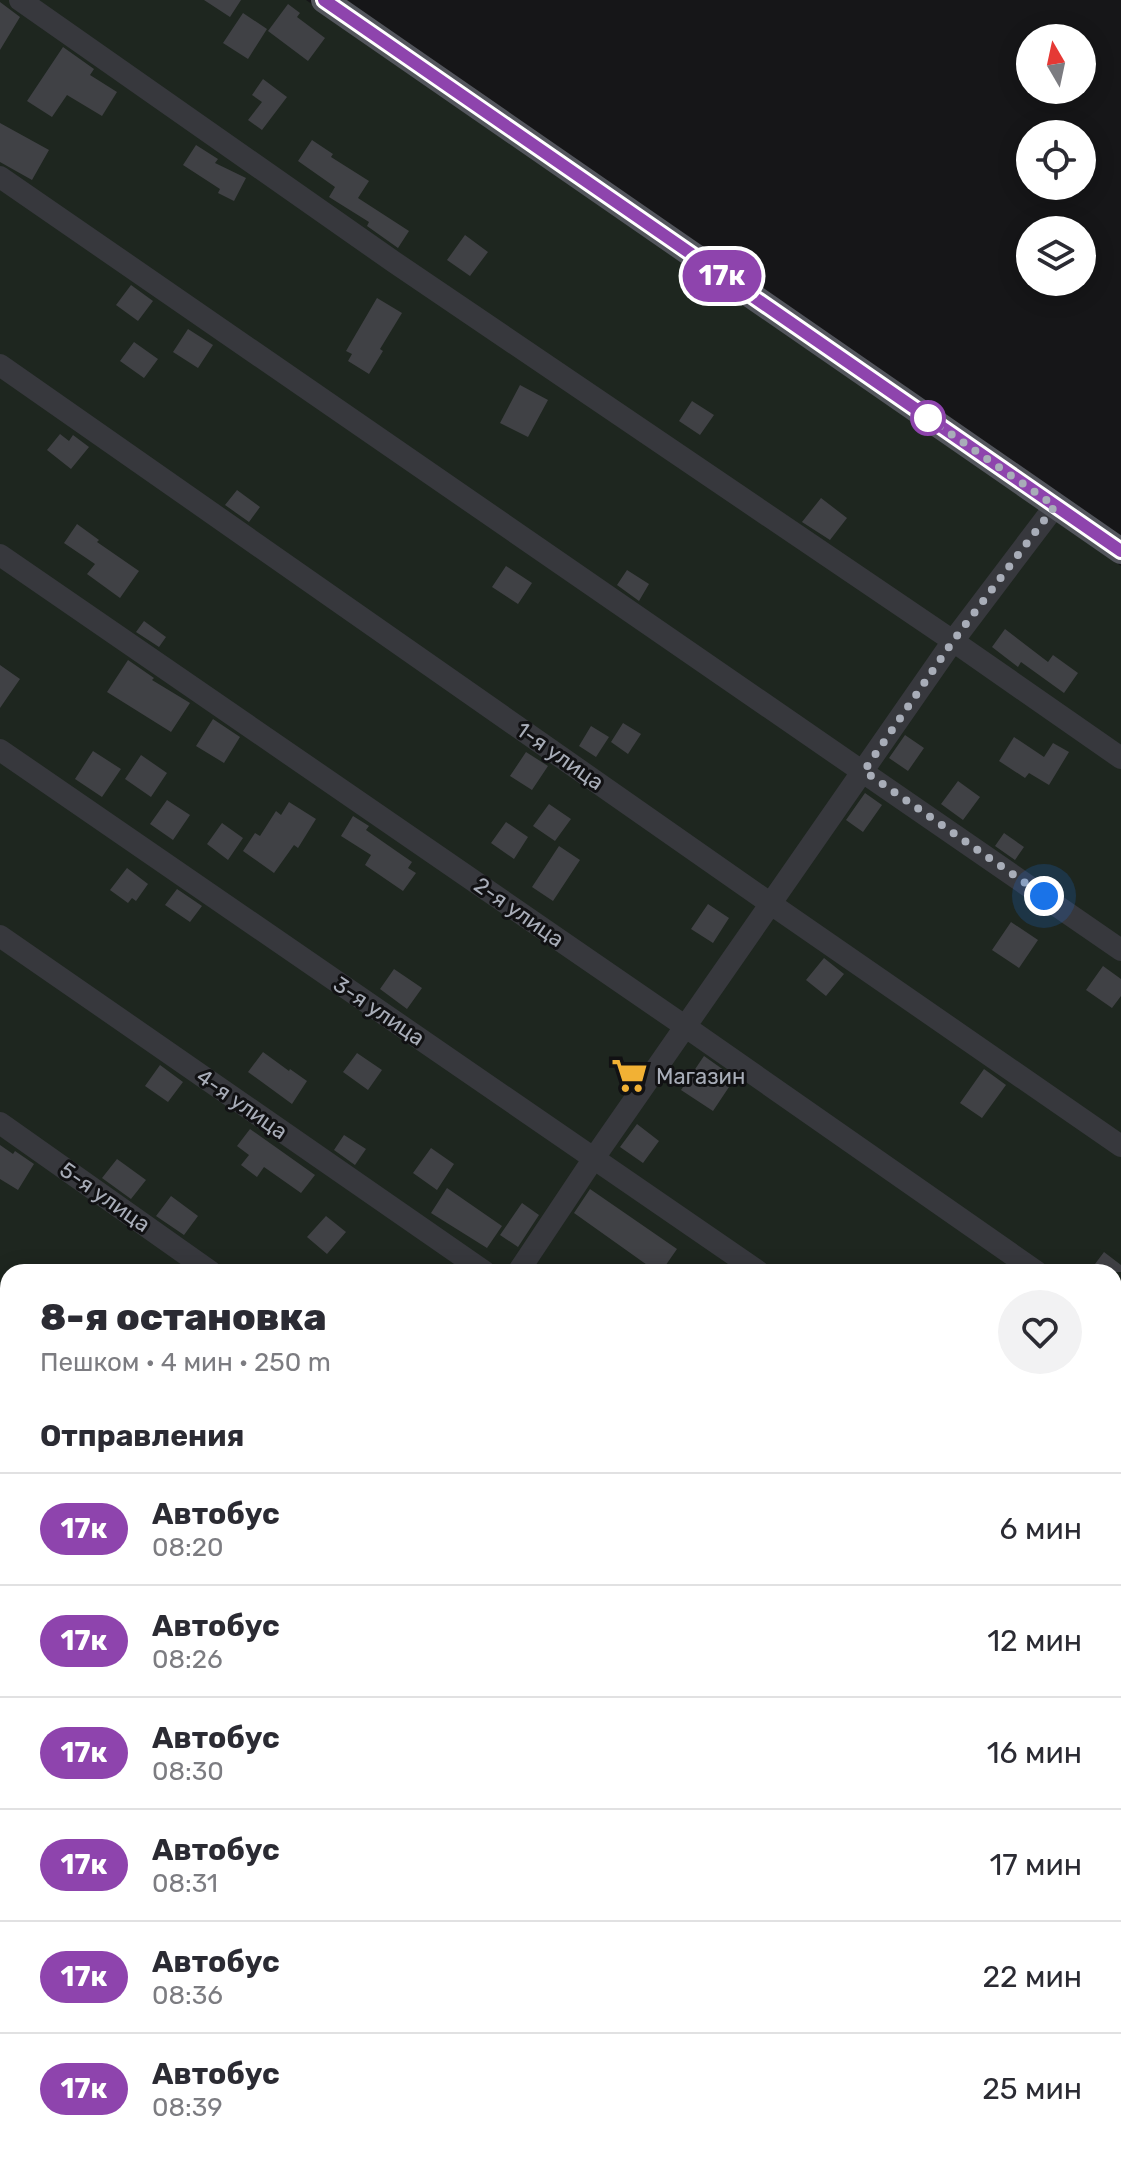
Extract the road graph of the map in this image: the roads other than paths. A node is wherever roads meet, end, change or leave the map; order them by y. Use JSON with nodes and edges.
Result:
{"nodes":[{"id":1,"x":20,"y":0,"type":"edge"},
{"id":2,"x":324,"y":0,"type":"edge"},
{"id":3,"x":0,"y":177,"type":"edge"},
{"id":4,"x":0,"y":365,"type":"edge"},
{"id":5,"x":1055,"y":506,"type":"junction"},
{"id":6,"x":1121,"y":551,"type":"edge"},
{"id":7,"x":0,"y":555,"type":"edge"},
{"id":8,"x":953,"y":641,"type":"junction"},
{"id":9,"x":0,"y":750,"type":"edge"},
{"id":10,"x":1121,"y":758,"type":"edge"},
{"id":11,"x":864,"y":771,"type":"junction"},
{"id":12,"x":771,"y":904,"type":"junction"},
{"id":13,"x":0,"y":936,"type":"edge"},
{"id":14,"x":1121,"y":950,"type":"edge"},
{"id":15,"x":686,"y":1027,"type":"junction"},
{"id":16,"x":0,"y":1123,"type":"edge"},
{"id":17,"x":1121,"y":1146,"type":"edge"},
{"id":18,"x":594,"y":1158,"type":"junction"},
{"id":19,"x":200,"y":1264,"type":"edge"},
{"id":20,"x":473,"y":1264,"type":"edge"},
{"id":21,"x":523,"y":1264,"type":"edge"},
{"id":22,"x":747,"y":1264,"type":"edge"},
{"id":23,"x":1026,"y":1264,"type":"edge"}],
"edges":[{"from":1,"to":8,"type":"street"},
{"from":2,"to":5,"type":"main road"},
{"from":3,"to":11,"type":"street"},
{"from":4,"to":12,"type":"street","name":"1-я улица"},
{"from":5,"to":6,"type":"main road"},
{"from":5,"to":8,"type":"street"},
{"from":7,"to":15,"type":"street","name":"2-я улица"},
{"from":8,"to":10,"type":"street"},
{"from":8,"to":11,"type":"street"},
{"from":9,"to":18,"type":"street","name":"3-я улица"},
{"from":11,"to":12,"type":"street"},
{"from":11,"to":14,"type":"street"},
{"from":12,"to":15,"type":"street"},
{"from":12,"to":17,"type":"street","name":"1-я улица"},
{"from":13,"to":20,"type":"street","name":"4-я улица"},
{"from":15,"to":18,"type":"street"},
{"from":15,"to":23,"type":"street","name":"2-я улица"},
{"from":16,"to":19,"type":"street","name":"5-я улица"},
{"from":18,"to":21,"type":"street"},
{"from":18,"to":22,"type":"street","name":"3-я улица"}]}
